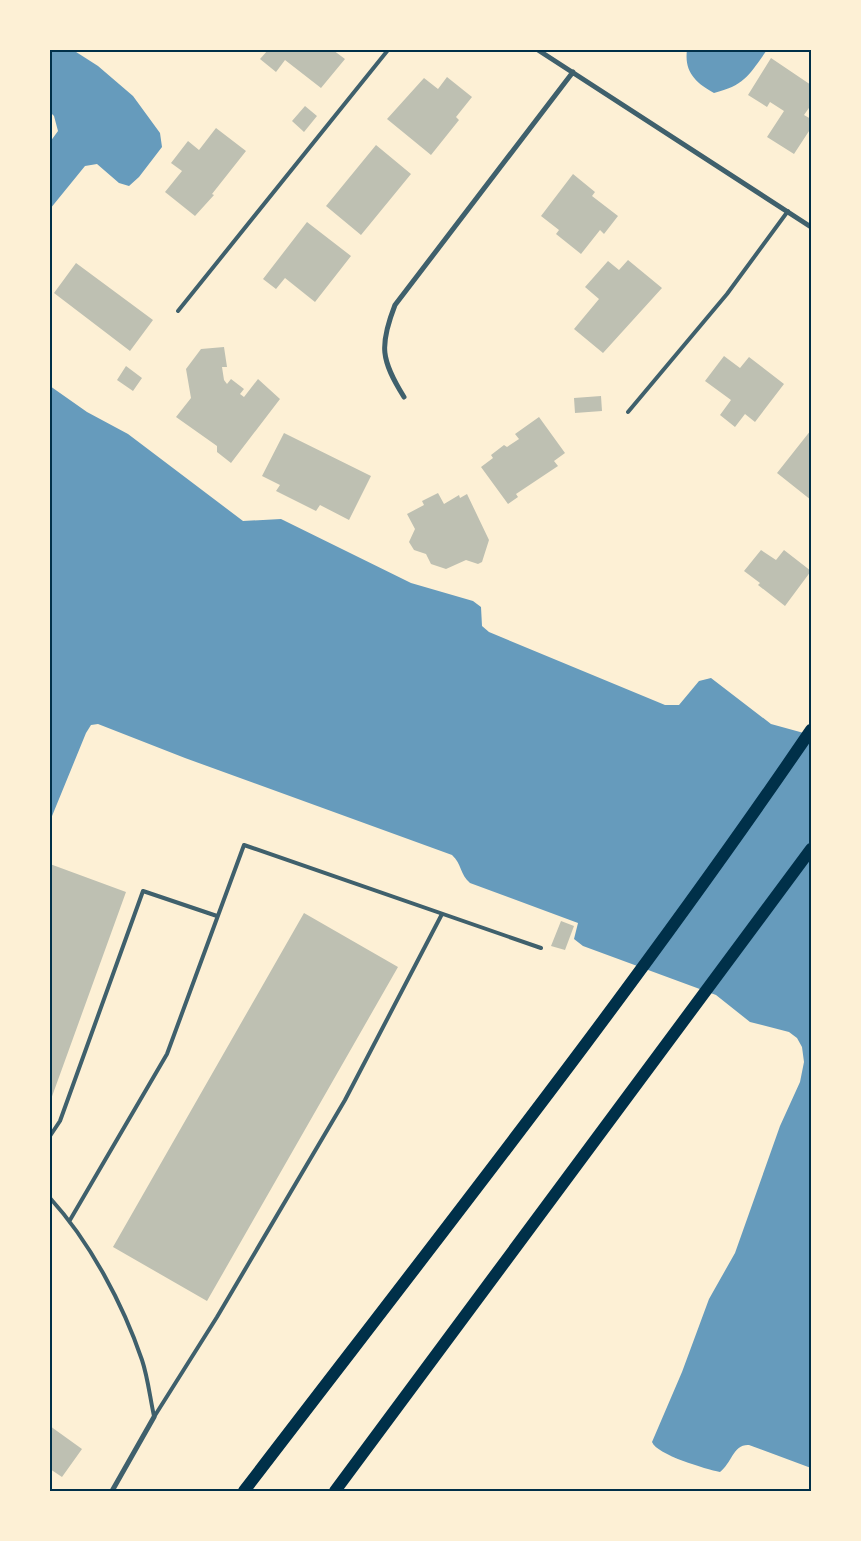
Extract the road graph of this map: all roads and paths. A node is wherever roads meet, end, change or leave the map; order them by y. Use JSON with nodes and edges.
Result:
{"nodes":[{"id":1,"x":388,"y":50,"type":"edge"},
{"id":2,"x":538,"y":50,"type":"edge"},
{"id":3,"x":574,"y":72,"type":"junction"},
{"id":4,"x":788,"y":212,"type":"junction"},
{"id":5,"x":811,"y":227,"type":"edge"},
{"id":6,"x":178,"y":311,"type":"dead end"},
{"id":7,"x":404,"y":397,"type":"dead end"},
{"id":8,"x":628,"y":412,"type":"dead end"},
{"id":9,"x":811,"y":730,"type":"edge"},
{"id":10,"x":811,"y":849,"type":"edge"},
{"id":11,"x":442,"y":914,"type":"junction"},
{"id":12,"x":217,"y":916,"type":"junction"},
{"id":13,"x":541,"y":948,"type":"dead end"},
{"id":14,"x":50,"y":1136,"type":"edge"},
{"id":15,"x":50,"y":1198,"type":"edge"},
{"id":16,"x":70,"y":1220,"type":"junction"},
{"id":17,"x":154,"y":1417,"type":"junction"},
{"id":18,"x":112,"y":1491,"type":"edge"},
{"id":19,"x":244,"y":1491,"type":"edge"},
{"id":20,"x":336,"y":1491,"type":"edge"}],
"edges":[{"from":1,"to":6,"type":"lane"},
{"from":2,"to":3,"type":"street"},
{"from":3,"to":4,"type":"street"},
{"from":3,"to":7,"type":"street"},
{"from":4,"to":5,"type":"street"},
{"from":4,"to":8,"type":"lane"},
{"from":9,"to":19,"type":"main road"},
{"from":10,"to":20,"type":"main road"},
{"from":11,"to":12,"type":"lane"},
{"from":11,"to":13,"type":"lane"},
{"from":11,"to":17,"type":"lane"},
{"from":12,"to":14,"type":"lane"},
{"from":12,"to":16,"type":"lane"},
{"from":15,"to":16,"type":"lane"},
{"from":16,"to":17,"type":"lane"},
{"from":17,"to":18,"type":"street"}]}
